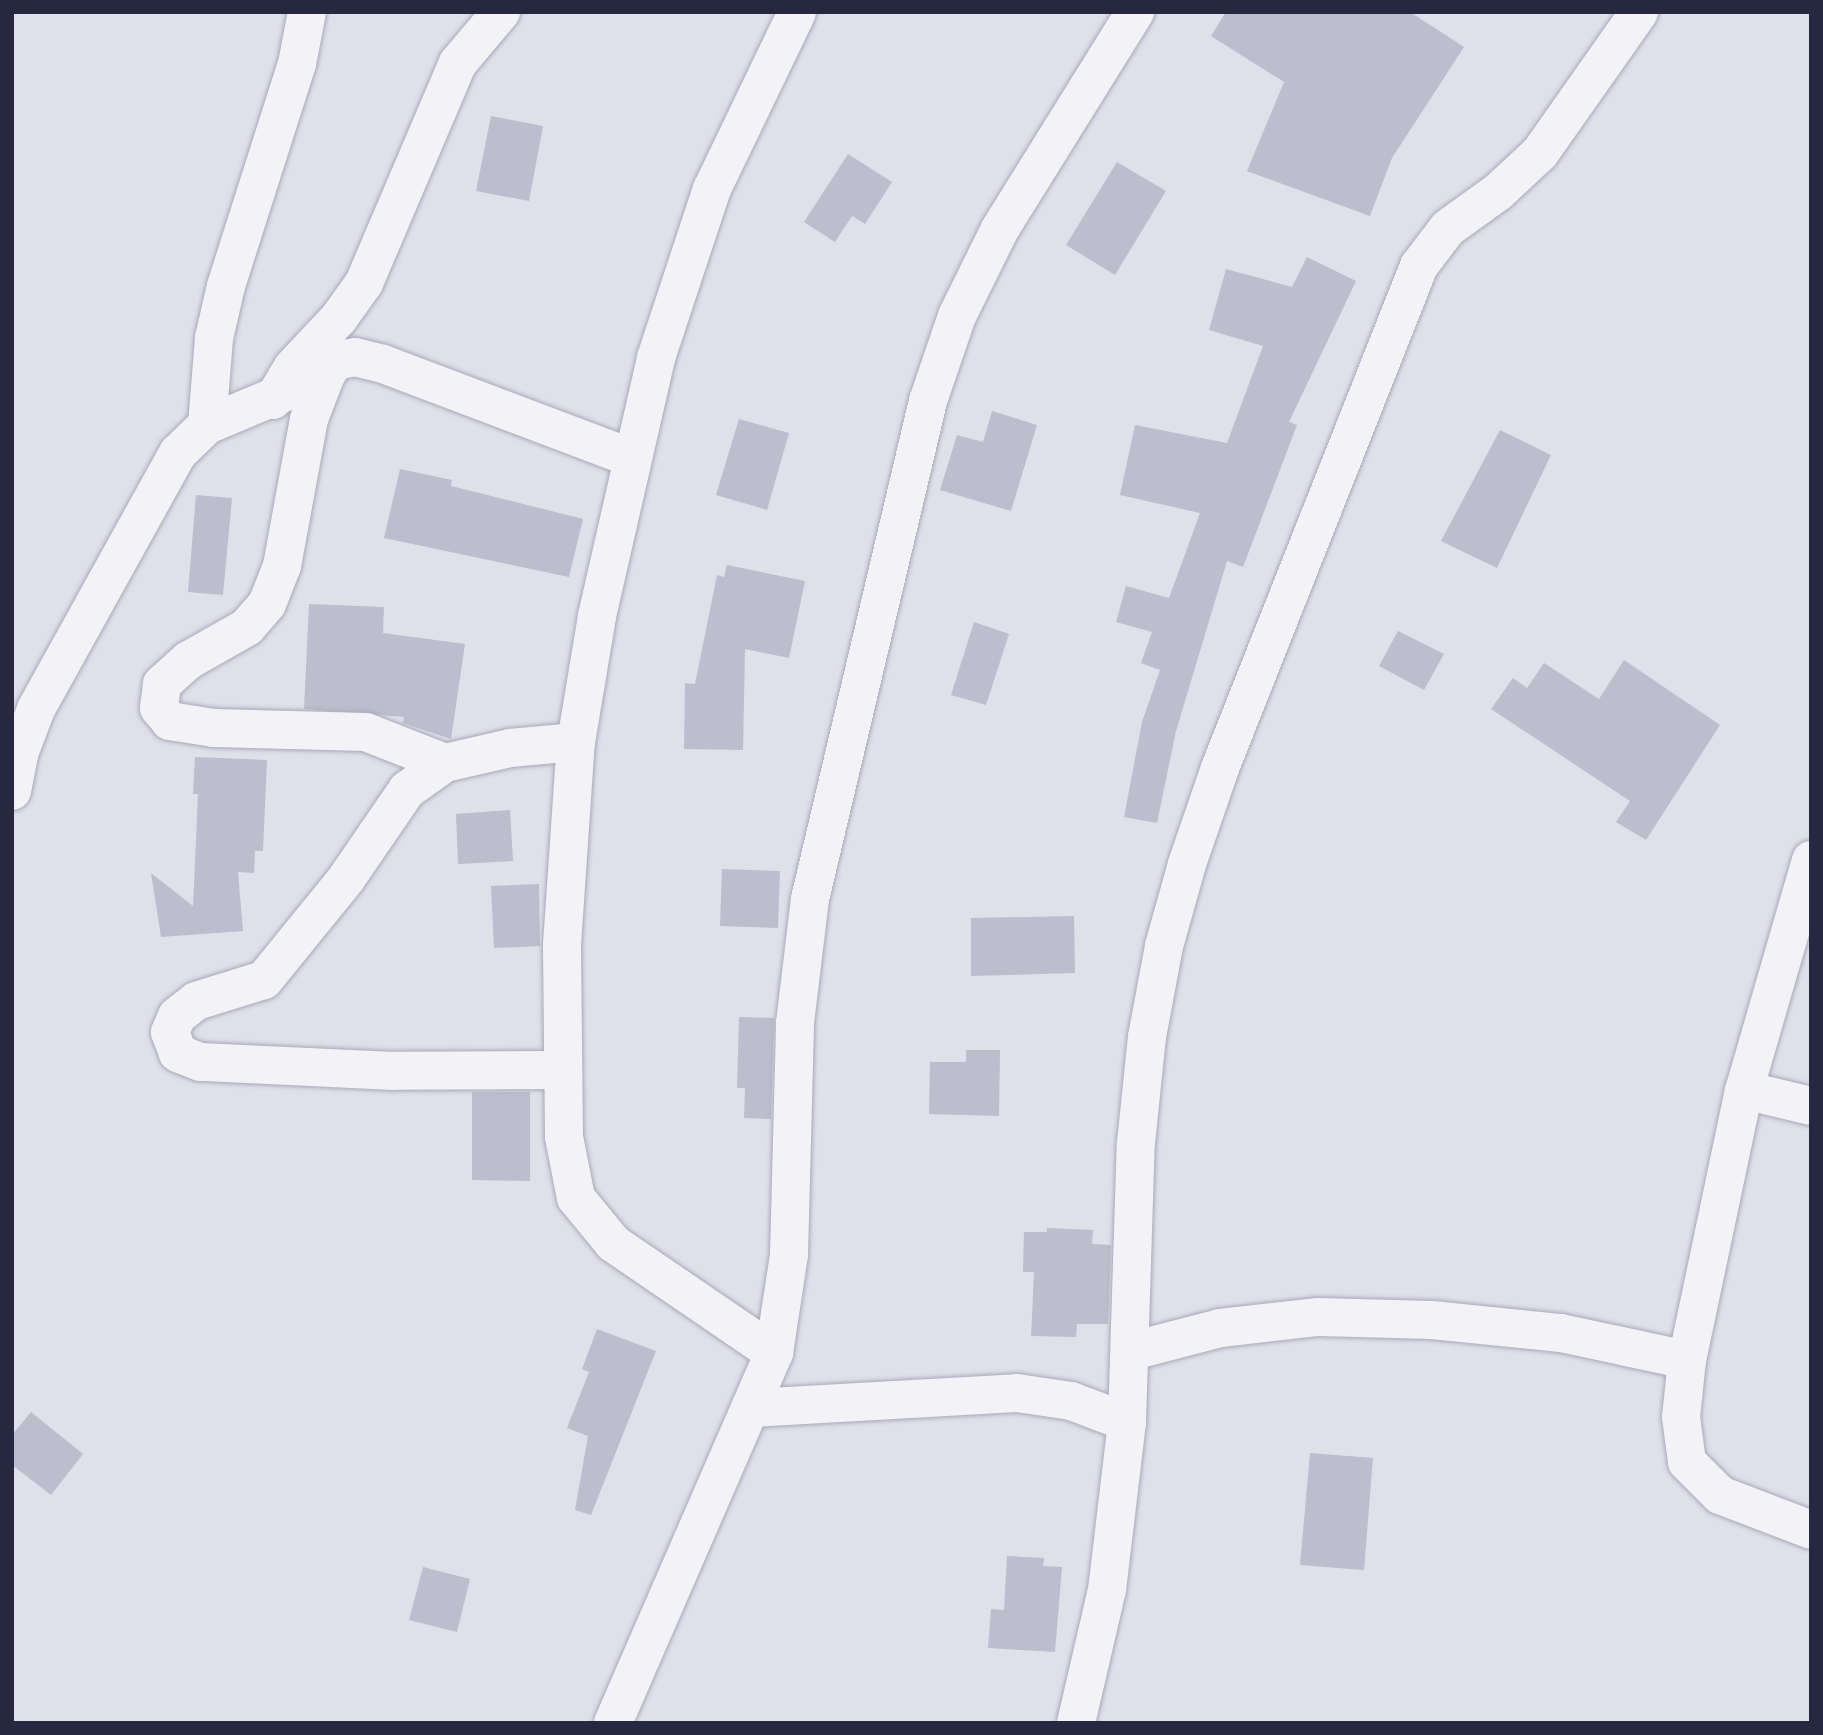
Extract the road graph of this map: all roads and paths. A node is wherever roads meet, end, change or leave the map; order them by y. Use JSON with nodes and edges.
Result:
{"nodes":[{"id":1,"x":307,"y":12,"type":"edge"},
{"id":2,"x":501,"y":12,"type":"edge"},
{"id":3,"x":796,"y":12,"type":"edge"},
{"id":4,"x":1135,"y":12,"type":"edge"},
{"id":5,"x":1639,"y":12,"type":"edge"},
{"id":6,"x":326,"y":375,"type":"junction"},
{"id":7,"x":273,"y":400,"type":"junction"},
{"id":8,"x":207,"y":425,"type":"junction"},
{"id":9,"x":632,"y":458,"type":"junction"},
{"id":10,"x":576,"y":742,"type":"junction"},
{"id":11,"x":445,"y":763,"type":"junction"},
{"id":12,"x":12,"y":792,"type":"edge"},
{"id":13,"x":1811,"y":860,"type":"edge"},
{"id":14,"x":561,"y":1070,"type":"junction"},
{"id":15,"x":1744,"y":1090,"type":"junction"},
{"id":16,"x":1811,"y":1106,"type":"edge"},
{"id":17,"x":1132,"y":1351,"type":"junction"},
{"id":18,"x":774,"y":1353,"type":"junction"},
{"id":19,"x":1688,"y":1360,"type":"junction"},
{"id":20,"x":751,"y":1408,"type":"junction"},
{"id":21,"x":1127,"y":1422,"type":"junction"},
{"id":22,"x":1811,"y":1530,"type":"edge"},
{"id":23,"x":613,"y":1723,"type":"edge"},
{"id":24,"x":1076,"y":1723,"type":"edge"}],
"edges":[{"from":1,"to":8,"type":"street"},
{"from":2,"to":7,"type":"street"},
{"from":3,"to":9,"type":"street"},
{"from":4,"to":18,"type":"street"},
{"from":5,"to":17,"type":"street"},
{"from":6,"to":7,"type":"street"},
{"from":6,"to":9,"type":"street"},
{"from":6,"to":11,"type":"street"},
{"from":7,"to":8,"type":"street"},
{"from":8,"to":12,"type":"street"},
{"from":9,"to":10,"type":"street"},
{"from":10,"to":11,"type":"street"},
{"from":10,"to":14,"type":"street"},
{"from":11,"to":14,"type":"street"},
{"from":13,"to":15,"type":"street"},
{"from":14,"to":18,"type":"street"},
{"from":15,"to":16,"type":"street"},
{"from":15,"to":19,"type":"street"},
{"from":17,"to":19,"type":"street"},
{"from":17,"to":21,"type":"street"},
{"from":18,"to":20,"type":"street"},
{"from":19,"to":22,"type":"street"},
{"from":20,"to":21,"type":"street"},
{"from":20,"to":23,"type":"street"},
{"from":21,"to":24,"type":"street"}]}
